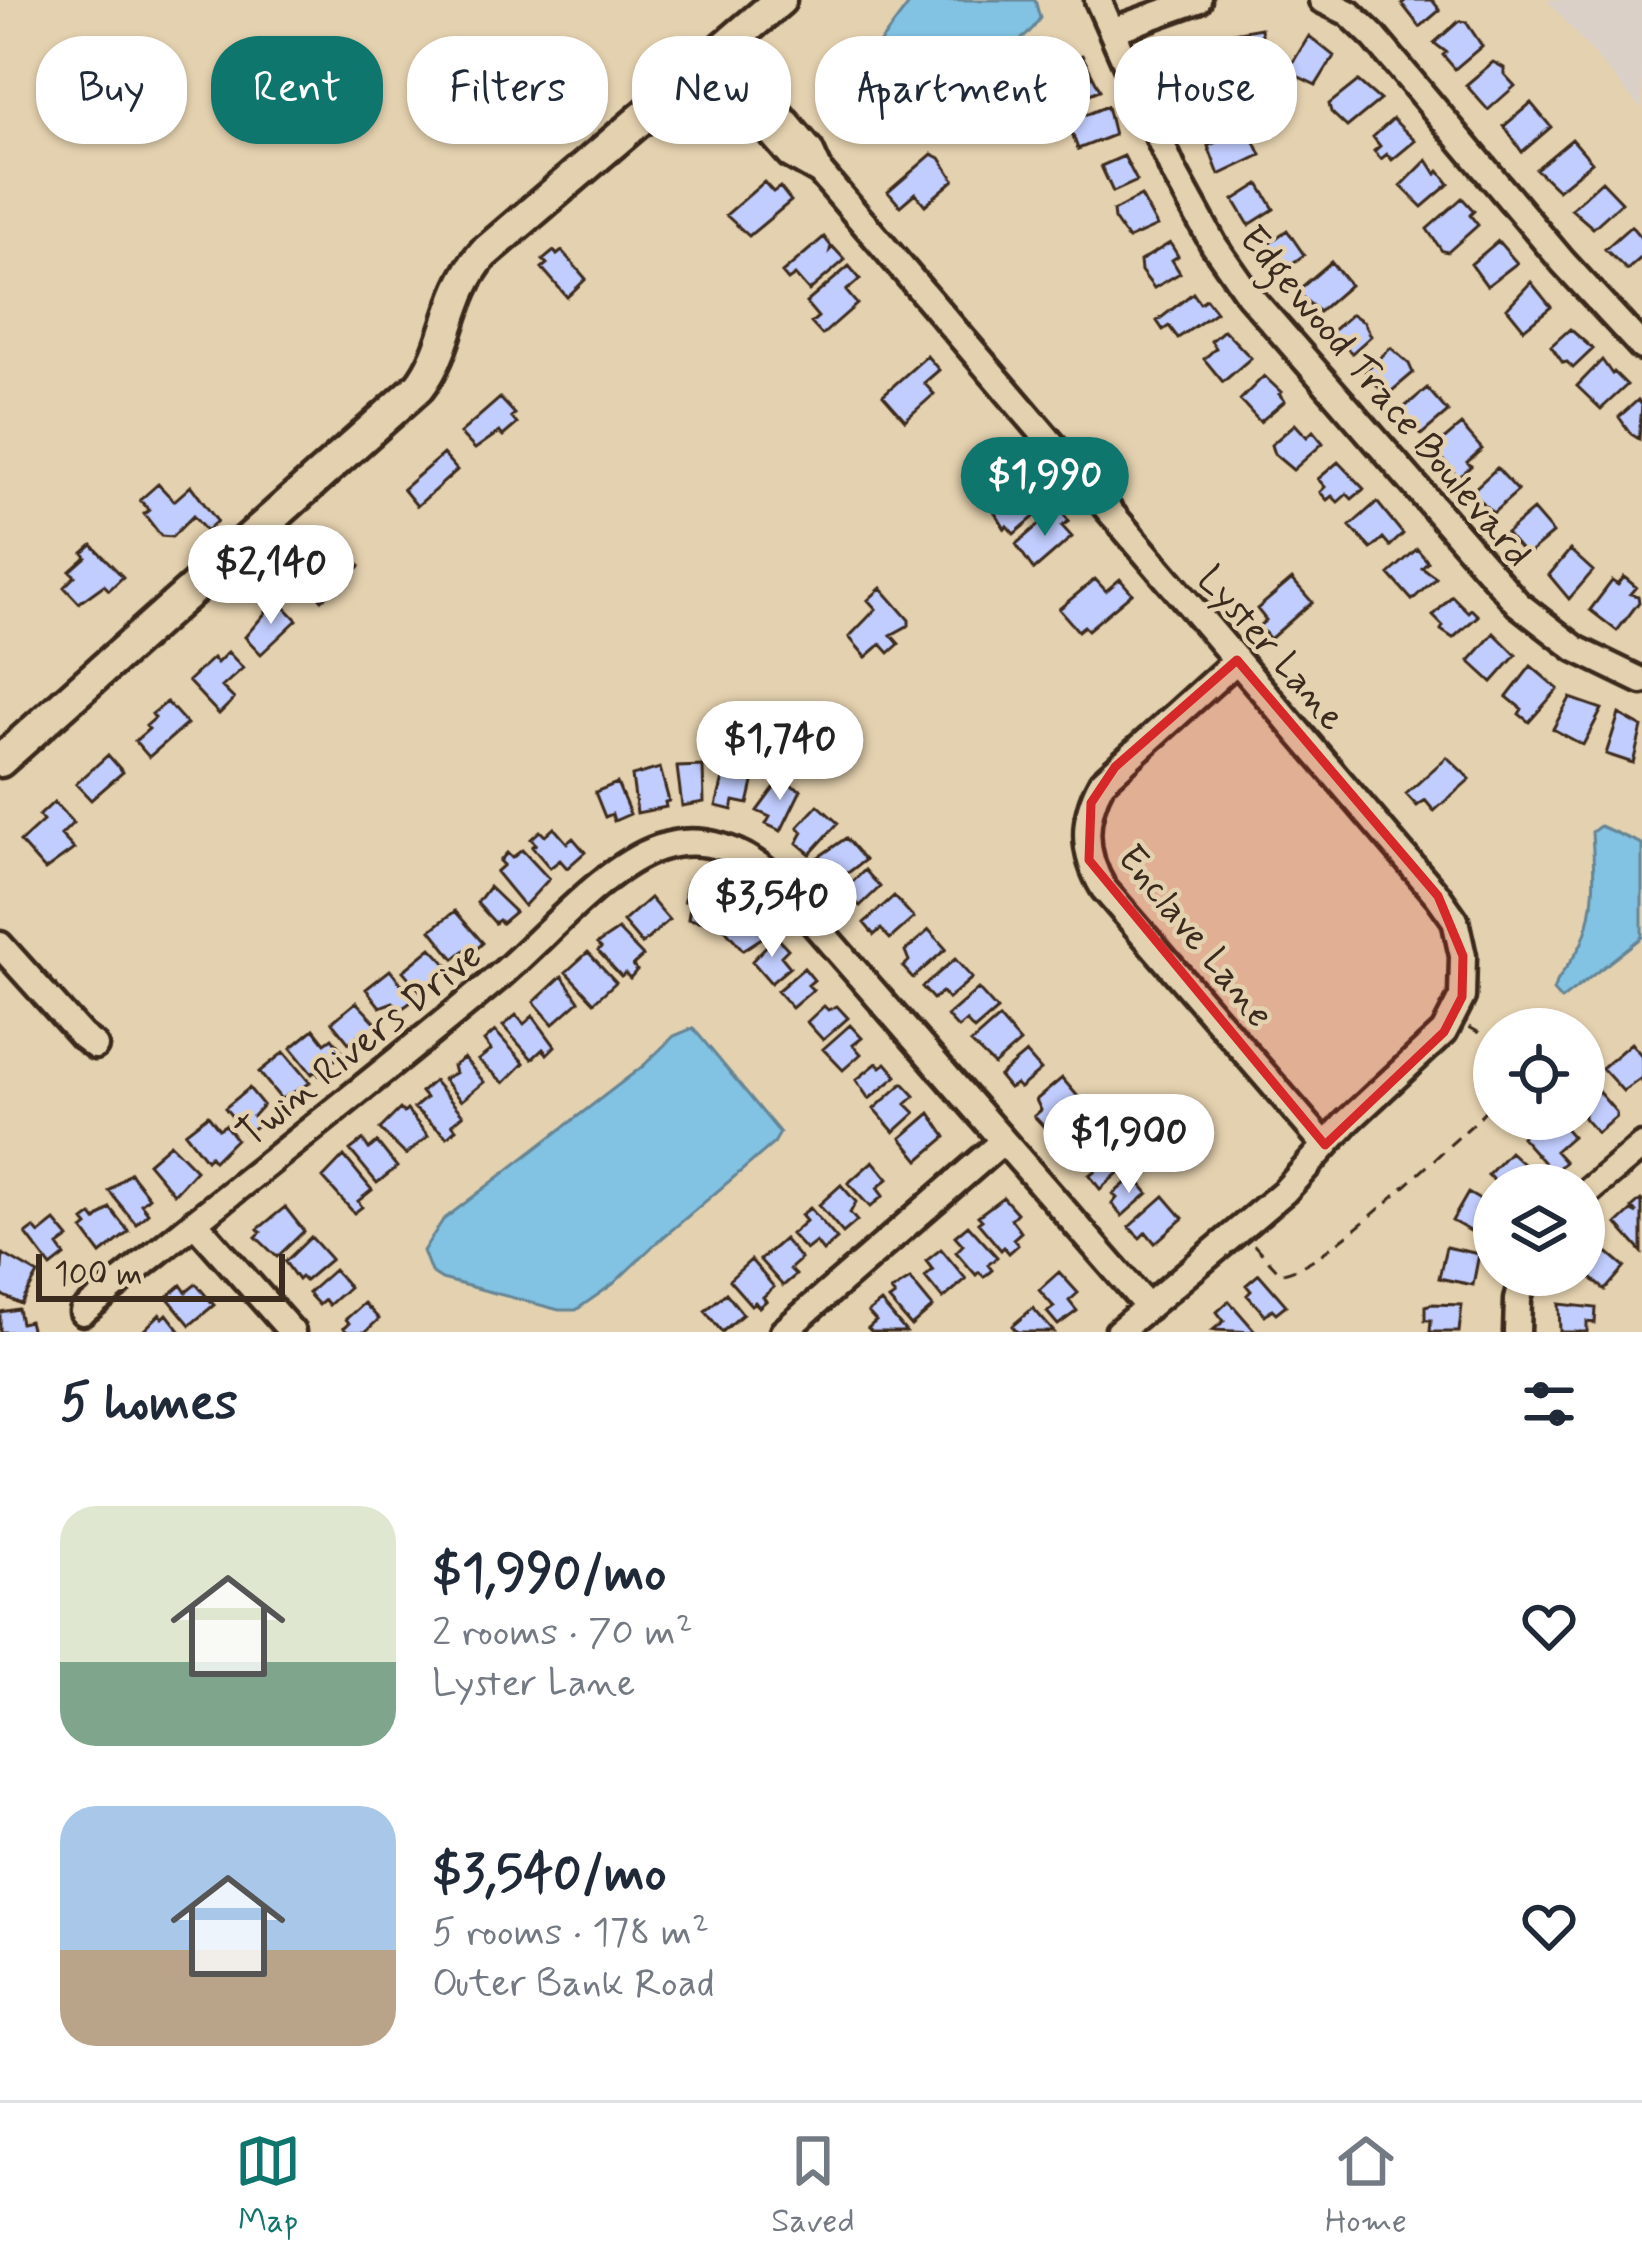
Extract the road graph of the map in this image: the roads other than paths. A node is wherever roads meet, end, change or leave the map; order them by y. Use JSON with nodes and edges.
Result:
{"nodes":[{"id":1,"x":780,"y":0,"type":"edge"},
{"id":2,"x":1098,"y":0,"type":"edge"},
{"id":3,"x":1109,"y":0,"type":"edge"},
{"id":4,"x":1198,"y":0,"type":"edge"},
{"id":5,"x":1322,"y":0,"type":"edge"},
{"id":6,"x":1114,"y":30,"type":"junction"},
{"id":7,"x":738,"y":36,"type":"edge"},
{"id":8,"x":632,"y":127,"type":"edge"},
{"id":9,"x":791,"y":131,"type":"edge"},
{"id":10,"x":1642,"y":347,"type":"edge"},
{"id":11,"x":1237,"y":660,"type":"junction"},
{"id":12,"x":1642,"y":681,"type":"edge"},
{"id":13,"x":0,"y":761,"type":"edge"},
{"id":14,"x":0,"y":945,"type":"edge"},
{"id":15,"x":95,"y":1046,"type":"dead end"},
{"id":16,"x":1003,"y":1141,"type":"junction"},
{"id":17,"x":1325,"y":1145,"type":"junction"},
{"id":18,"x":1642,"y":1146,"type":"edge"},
{"id":19,"x":1605,"y":1177,"type":"edge"},
{"id":20,"x":194,"y":1222,"type":"junction"},
{"id":21,"x":1520,"y":1296,"type":"edge"},
{"id":22,"x":1148,"y":1306,"type":"junction"},
{"id":23,"x":82,"y":1312,"type":"dead end"},
{"id":24,"x":292,"y":1332,"type":"edge"},
{"id":25,"x":783,"y":1332,"type":"edge"},
{"id":26,"x":1118,"y":1332,"type":"edge"},
{"id":27,"x":1517,"y":1332,"type":"edge"}],
"edges":[{"from":1,"to":7,"type":"main road"},
{"from":2,"to":6,"type":"street","name":"Edgewood Trace Boulevard"},
{"from":3,"to":6,"type":"street","name":"Edgewood Trace Boulevard"},
{"from":4,"to":6,"type":"street"},
{"from":5,"to":10,"type":"street"},
{"from":6,"to":12,"type":"street","name":"Edgewood Trace Boulevard"},
{"from":8,"to":13,"type":"main road"},
{"from":9,"to":11,"type":"street","name":"Lyster Lane"},
{"from":11,"to":17,"type":"street","name":"Lyster Lane"},
{"from":11,"to":17,"type":"street","name":"Enclave Lane"},
{"from":14,"to":15,"type":"street"},
{"from":16,"to":20,"type":"street","name":"Twin Rivers Drive"},
{"from":16,"to":22,"type":"street"},
{"from":16,"to":25,"type":"street"},
{"from":17,"to":22,"type":"street"},
{"from":18,"to":19,"type":"street"},
{"from":20,"to":23,"type":"street","name":"Twin Rivers Drive"},
{"from":20,"to":24,"type":"street"},
{"from":21,"to":27,"type":"street"},
{"from":22,"to":26,"type":"street"}]}
